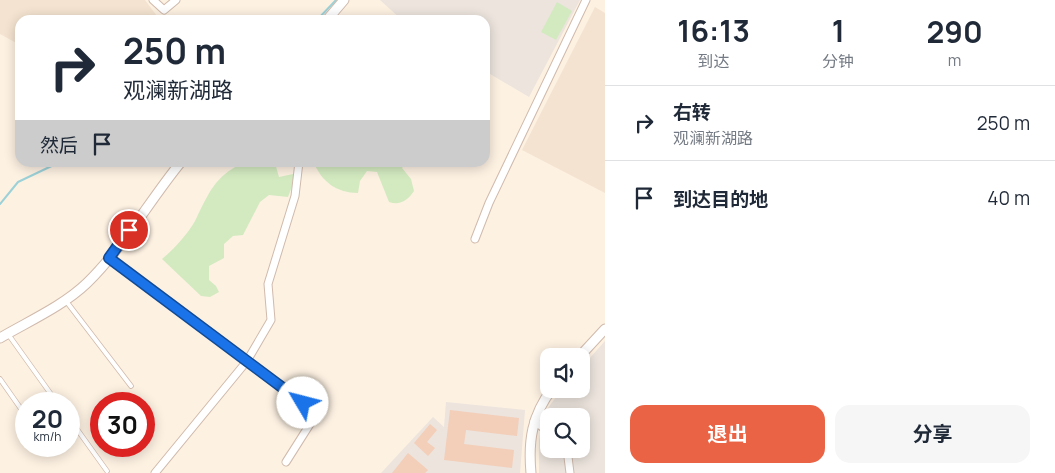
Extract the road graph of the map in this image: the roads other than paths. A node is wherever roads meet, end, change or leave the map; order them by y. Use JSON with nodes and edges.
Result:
{"nodes":[{"id":1,"x":153,"y":0,"type":"edge"},
{"id":2,"x":176,"y":0,"type":"edge"},
{"id":3,"x":344,"y":0,"type":"edge"},
{"id":4,"x":586,"y":0,"type":"edge"},
{"id":5,"x":331,"y":15,"type":"edge"},
{"id":6,"x":177,"y":167,"type":"edge"},
{"id":7,"x":298,"y":167,"type":"edge"},
{"id":8,"x":475,"y":239,"type":"dead end"},
{"id":9,"x":109,"y":258,"type":"junction"},
{"id":10,"x":65,"y":299,"type":"junction"},
{"id":11,"x":605,"y":329,"type":"edge"},
{"id":12,"x":4,"y":336,"type":"edge"},
{"id":13,"x":587,"y":348,"type":"edge"},
{"id":14,"x":247,"y":361,"type":"junction"},
{"id":15,"x":0,"y":379,"type":"edge"},
{"id":16,"x":131,"y":386,"type":"dead end"},
{"id":17,"x":48,"y":392,"type":"edge"},
{"id":18,"x":545,"y":398,"type":"edge"},
{"id":19,"x":15,"y":400,"type":"edge"},
{"id":20,"x":534,"y":421,"type":"junction"},
{"id":21,"x":540,"y":425,"type":"edge"},
{"id":22,"x":80,"y":433,"type":"edge"},
{"id":23,"x":568,"y":458,"type":"edge"},
{"id":24,"x":286,"y":462,"type":"dead end"},
{"id":25,"x":107,"y":471,"type":"dead end"},
{"id":26,"x":155,"y":473,"type":"edge"},
{"id":27,"x":531,"y":473,"type":"edge"},
{"id":28,"x":570,"y":473,"type":"edge"}],
"edges":[{"from":1,"to":2,"type":"street"},
{"from":3,"to":5,"type":"street"},
{"from":4,"to":8,"type":"street"},
{"from":6,"to":9,"type":"street"},
{"from":7,"to":14,"type":"street"},
{"from":9,"to":10,"type":"street"},
{"from":9,"to":14,"type":"street"},
{"from":10,"to":12,"type":"street"},
{"from":10,"to":16,"type":"lane"},
{"from":11,"to":13,"type":"street"},
{"from":12,"to":17,"type":"lane"},
{"from":14,"to":24,"type":"street"},
{"from":14,"to":26,"type":"street"},
{"from":15,"to":19,"type":"lane"},
{"from":18,"to":20,"type":"street"},
{"from":20,"to":21,"type":"street"},
{"from":20,"to":27,"type":"street"},
{"from":22,"to":25,"type":"lane"},
{"from":23,"to":28,"type":"street"}]}
